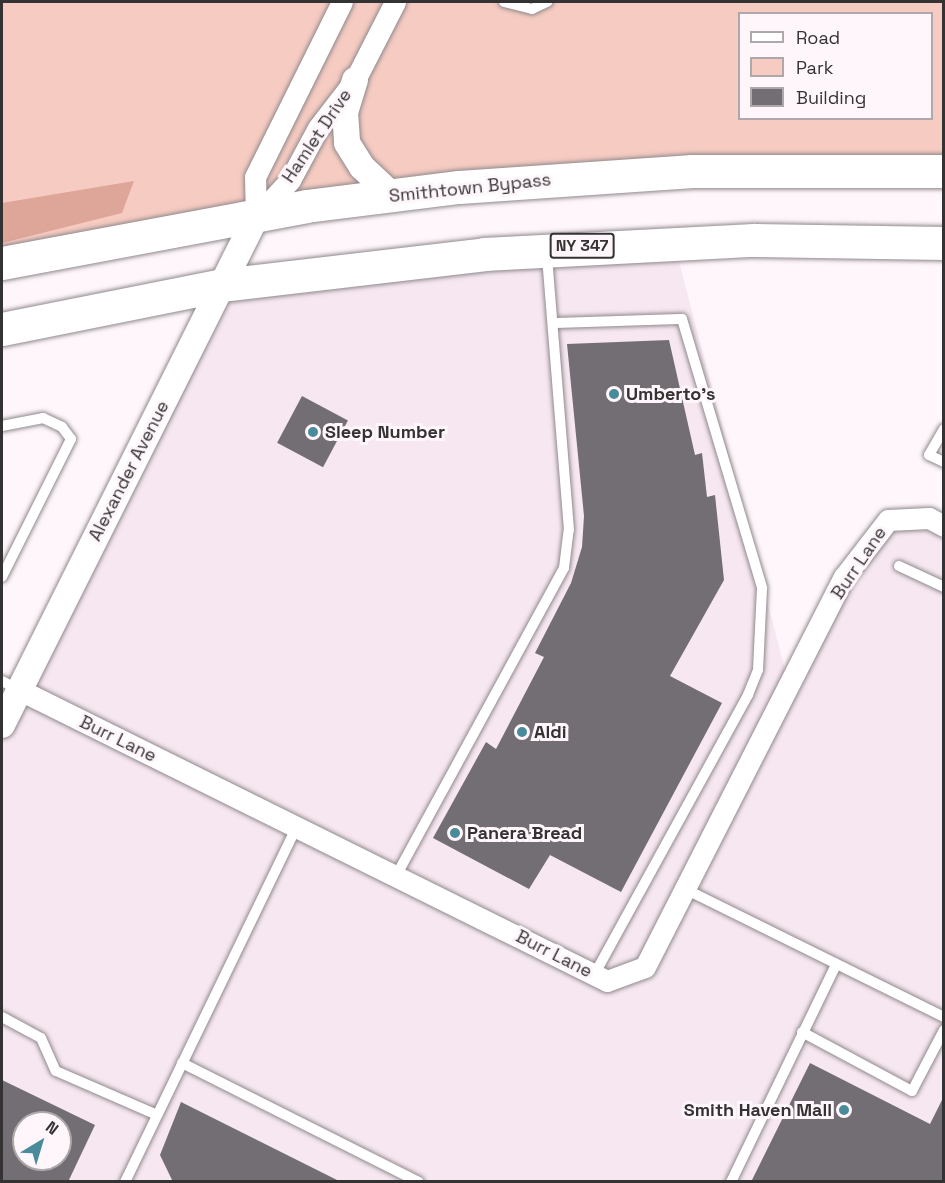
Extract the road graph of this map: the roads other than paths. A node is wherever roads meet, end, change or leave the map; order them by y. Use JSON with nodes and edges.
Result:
{"nodes":[{"id":1,"x":342,"y":2,"type":"edge"},
{"id":2,"x":395,"y":2,"type":"edge"},
{"id":3,"x":504,"y":2,"type":"edge"},
{"id":4,"x":547,"y":2,"type":"edge"},
{"id":5,"x":355,"y":80,"type":"junction"},
{"id":6,"x":944,"y":171,"type":"edge"},
{"id":7,"x":393,"y":196,"type":"junction"},
{"id":8,"x":256,"y":217,"type":"junction"},
{"id":9,"x":944,"y":243,"type":"edge"},
{"id":10,"x":546,"y":248,"type":"junction"},
{"id":11,"x":2,"y":263,"type":"edge"},
{"id":12,"x":222,"y":285,"type":"junction"},
{"id":13,"x":553,"y":323,"type":"junction"},
{"id":14,"x":2,"y":329,"type":"edge"},
{"id":15,"x":2,"y":426,"type":"edge"},
{"id":16,"x":944,"y":429,"type":"edge"},
{"id":17,"x":944,"y":462,"type":"edge"},
{"id":18,"x":944,"y":526,"type":"edge"},
{"id":19,"x":899,"y":566,"type":"dead end"},
{"id":20,"x":2,"y":577,"type":"edge"},
{"id":21,"x":944,"y":587,"type":"edge"},
{"id":22,"x":10,"y":685,"type":"edge"},
{"id":23,"x":2,"y":725,"type":"edge"},
{"id":24,"x":296,"y":828,"type":"junction"},
{"id":25,"x":396,"y":876,"type":"junction"},
{"id":26,"x":685,"y":889,"type":"junction"},
{"id":27,"x":836,"y":964,"type":"junction"},
{"id":28,"x":594,"y":975,"type":"junction"},
{"id":29,"x":2,"y":1017,"type":"edge"},
{"id":30,"x":944,"y":1017,"type":"edge"},
{"id":31,"x":944,"y":1030,"type":"edge"},
{"id":32,"x":802,"y":1032,"type":"junction"},
{"id":33,"x":182,"y":1063,"type":"junction"},
{"id":34,"x":157,"y":1115,"type":"junction"},
{"id":35,"x":125,"y":1182,"type":"edge"},
{"id":36,"x":419,"y":1182,"type":"edge"},
{"id":37,"x":731,"y":1182,"type":"edge"}],
"edges":[{"from":1,"to":8,"type":"street","name":"Hamlet Drive"},
{"from":2,"to":5,"type":"street","name":"Hamlet Drive"},
{"from":3,"to":4,"type":"lane"},
{"from":5,"to":7,"type":"street"},
{"from":5,"to":8,"type":"street","name":"Hamlet Drive"},
{"from":6,"to":7,"type":"highway","name":"Smithtown Bypass"},
{"from":7,"to":8,"type":"highway","name":"Smithtown Bypass"},
{"from":8,"to":11,"type":"highway","name":"Smithtown Bypass"},
{"from":8,"to":12,"type":"street","name":"Alexander Avenue"},
{"from":9,"to":10,"type":"highway","number":"NY 347"},
{"from":10,"to":12,"type":"highway","number":"NY 347"},
{"from":10,"to":13,"type":"lane"},
{"from":12,"to":14,"type":"highway","number":"NY 347"},
{"from":12,"to":22,"type":"street","name":"Alexander Avenue"},
{"from":13,"to":25,"type":"lane"},
{"from":13,"to":28,"type":"lane"},
{"from":15,"to":20,"type":"lane"},
{"from":16,"to":17,"type":"lane"},
{"from":18,"to":26,"type":"street","name":"Burr Lane"},
{"from":19,"to":21,"type":"lane"},
{"from":22,"to":23,"type":"street","name":"Alexander Avenue"},
{"from":22,"to":24,"type":"street","name":"Burr Lane"},
{"from":24,"to":25,"type":"street","name":"Burr Lane"},
{"from":24,"to":33,"type":"lane"},
{"from":25,"to":28,"type":"street","name":"Burr Lane"},
{"from":26,"to":27,"type":"lane"},
{"from":26,"to":28,"type":"street","name":"Burr Lane"},
{"from":27,"to":30,"type":"lane"},
{"from":27,"to":32,"type":"lane"},
{"from":29,"to":34,"type":"lane"},
{"from":31,"to":32,"type":"lane"},
{"from":32,"to":37,"type":"lane"},
{"from":33,"to":34,"type":"lane"},
{"from":33,"to":36,"type":"lane"},
{"from":34,"to":35,"type":"lane"}]}
